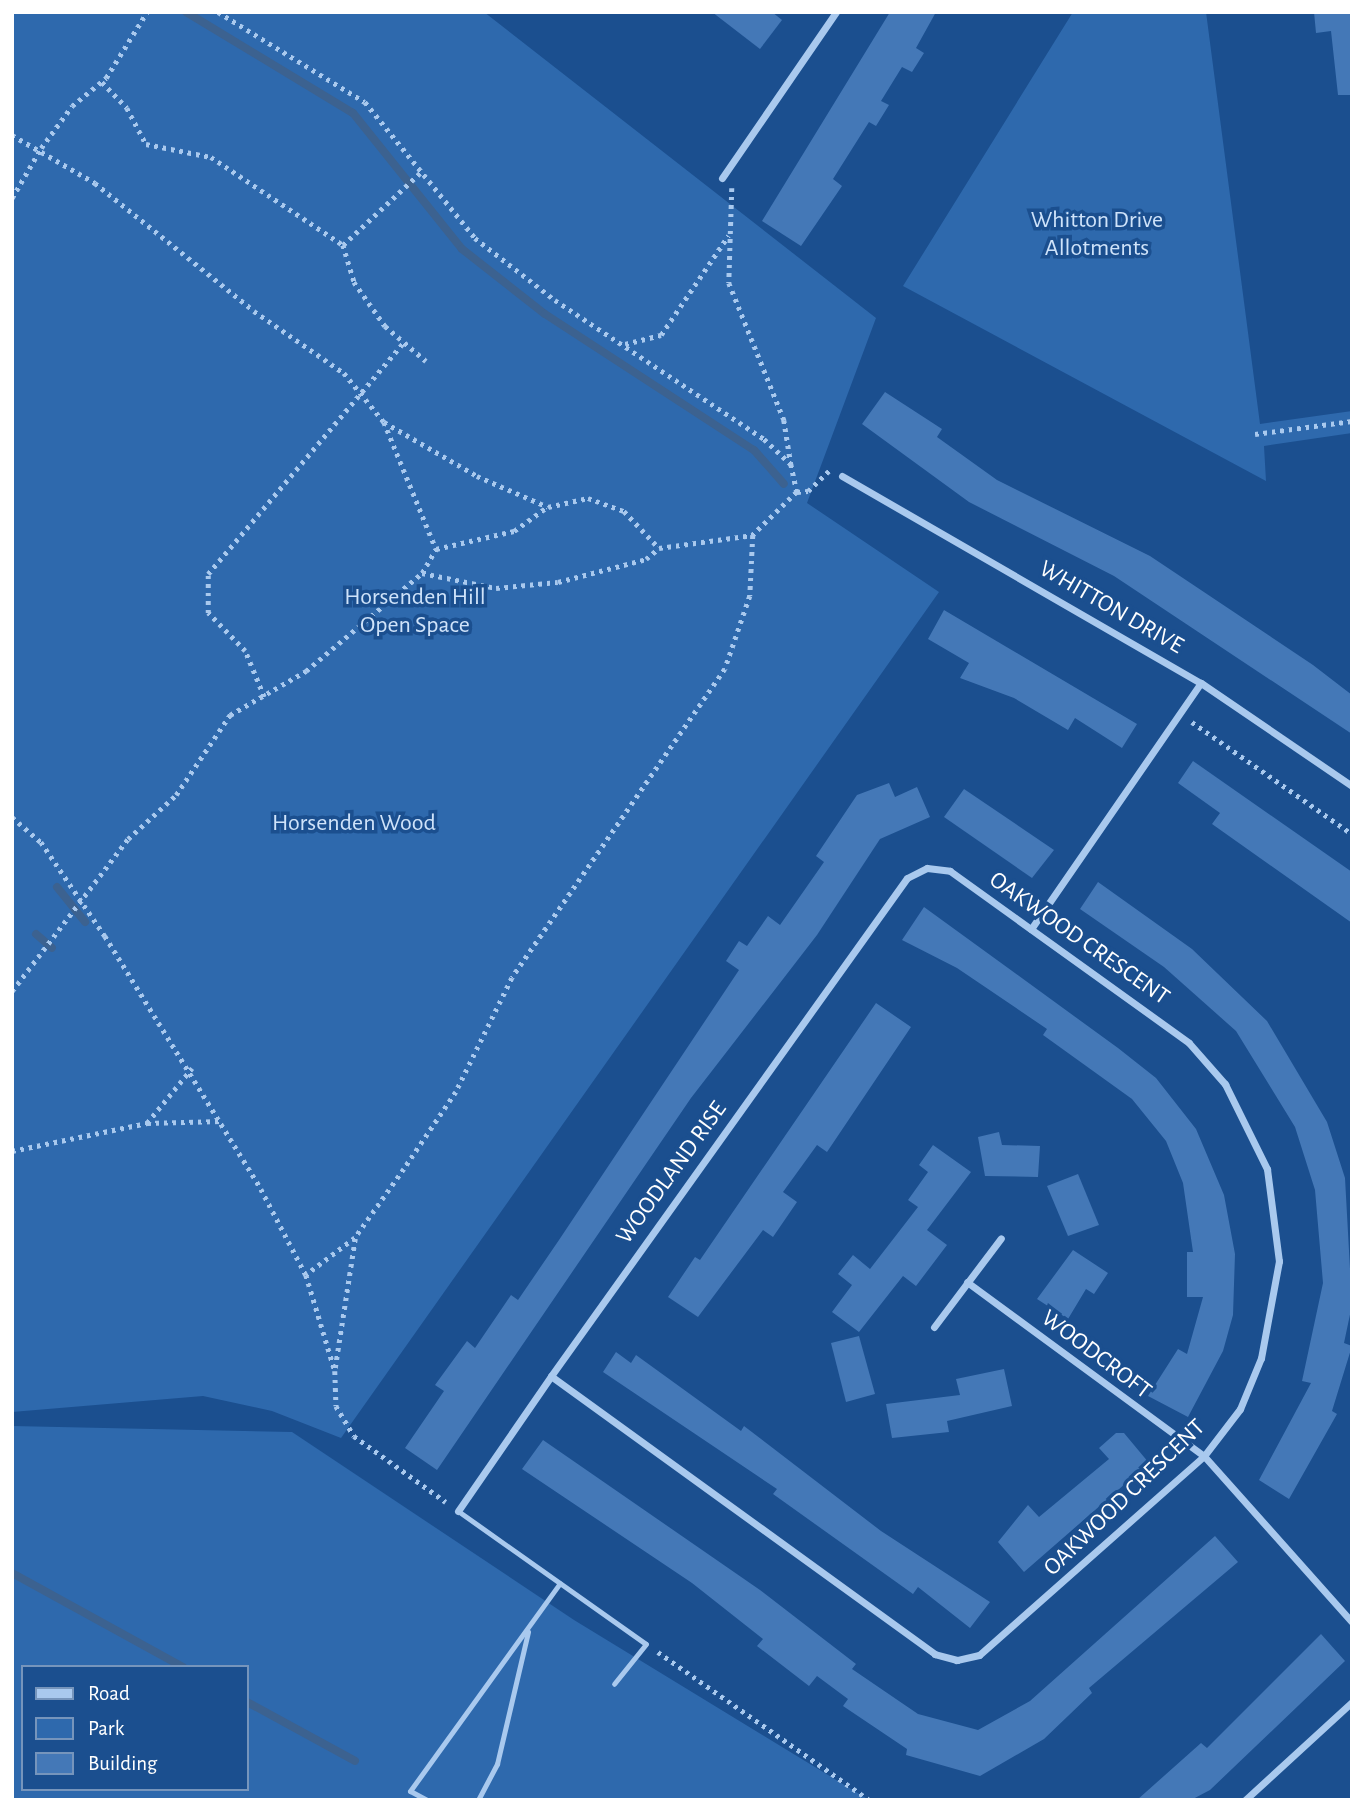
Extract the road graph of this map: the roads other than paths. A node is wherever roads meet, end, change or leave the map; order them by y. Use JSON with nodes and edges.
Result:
{"nodes":[{"id":1,"x":836,"y":12,"type":"edge"},
{"id":2,"x":722,"y":178,"type":"road end"},
{"id":3,"x":842,"y":476,"type":"dead end"},
{"id":4,"x":1201,"y":683,"type":"junction"},
{"id":5,"x":1352,"y":786,"type":"edge"},
{"id":6,"x":927,"y":867,"type":"joint"},
{"id":7,"x":1031,"y":929,"type":"junction"},
{"id":8,"x":1001,"y":1238,"type":"dead end"},
{"id":9,"x":967,"y":1282,"type":"junction"},
{"id":10,"x":934,"y":1328,"type":"dead end"},
{"id":11,"x":551,"y":1376,"type":"junction"},
{"id":12,"x":1204,"y":1456,"type":"junction"},
{"id":13,"x":458,"y":1511,"type":"joint"},
{"id":14,"x":560,"y":1583,"type":"junction"},
{"id":15,"x":1352,"y":1622,"type":"edge"},
{"id":16,"x":529,"y":1629,"type":"junction"},
{"id":17,"x":614,"y":1684,"type":"dead end"},
{"id":18,"x":1352,"y":1702,"type":"edge"},
{"id":19,"x":428,"y":1800,"type":"edge"},
{"id":20,"x":478,"y":1800,"type":"edge"},
{"id":21,"x":1245,"y":1800,"type":"edge"}],
"edges":[{"from":1,"to":2,"type":"street"},
{"from":3,"to":4,"type":"street","name":"WHITTON DRIVE"},
{"from":4,"to":5,"type":"street","name":"WHITTON DRIVE"},
{"from":4,"to":7,"type":"street"},
{"from":6,"to":7,"type":"street","name":"OAKWOOD CRESCENT"},
{"from":6,"to":11,"type":"street","name":"WOODLAND RISE"},
{"from":7,"to":12,"type":"street","name":"OAKWOOD CRESCENT"},
{"from":8,"to":9,"type":"street"},
{"from":9,"to":10,"type":"street"},
{"from":9,"to":12,"type":"street","name":"WOODCROFT"},
{"from":11,"to":12,"type":"street","name":"OAKWOOD CRESCENT"},
{"from":11,"to":13,"type":"street","name":"WOODLAND RISE"},
{"from":12,"to":15,"type":"street","name":"WOODCROFT"},
{"from":13,"to":14,"type":"lane"},
{"from":14,"to":16,"type":"lane"},
{"from":14,"to":17,"type":"lane"},
{"from":16,"to":19,"type":"lane"},
{"from":16,"to":20,"type":"lane"},
{"from":18,"to":21,"type":"street"}]}
